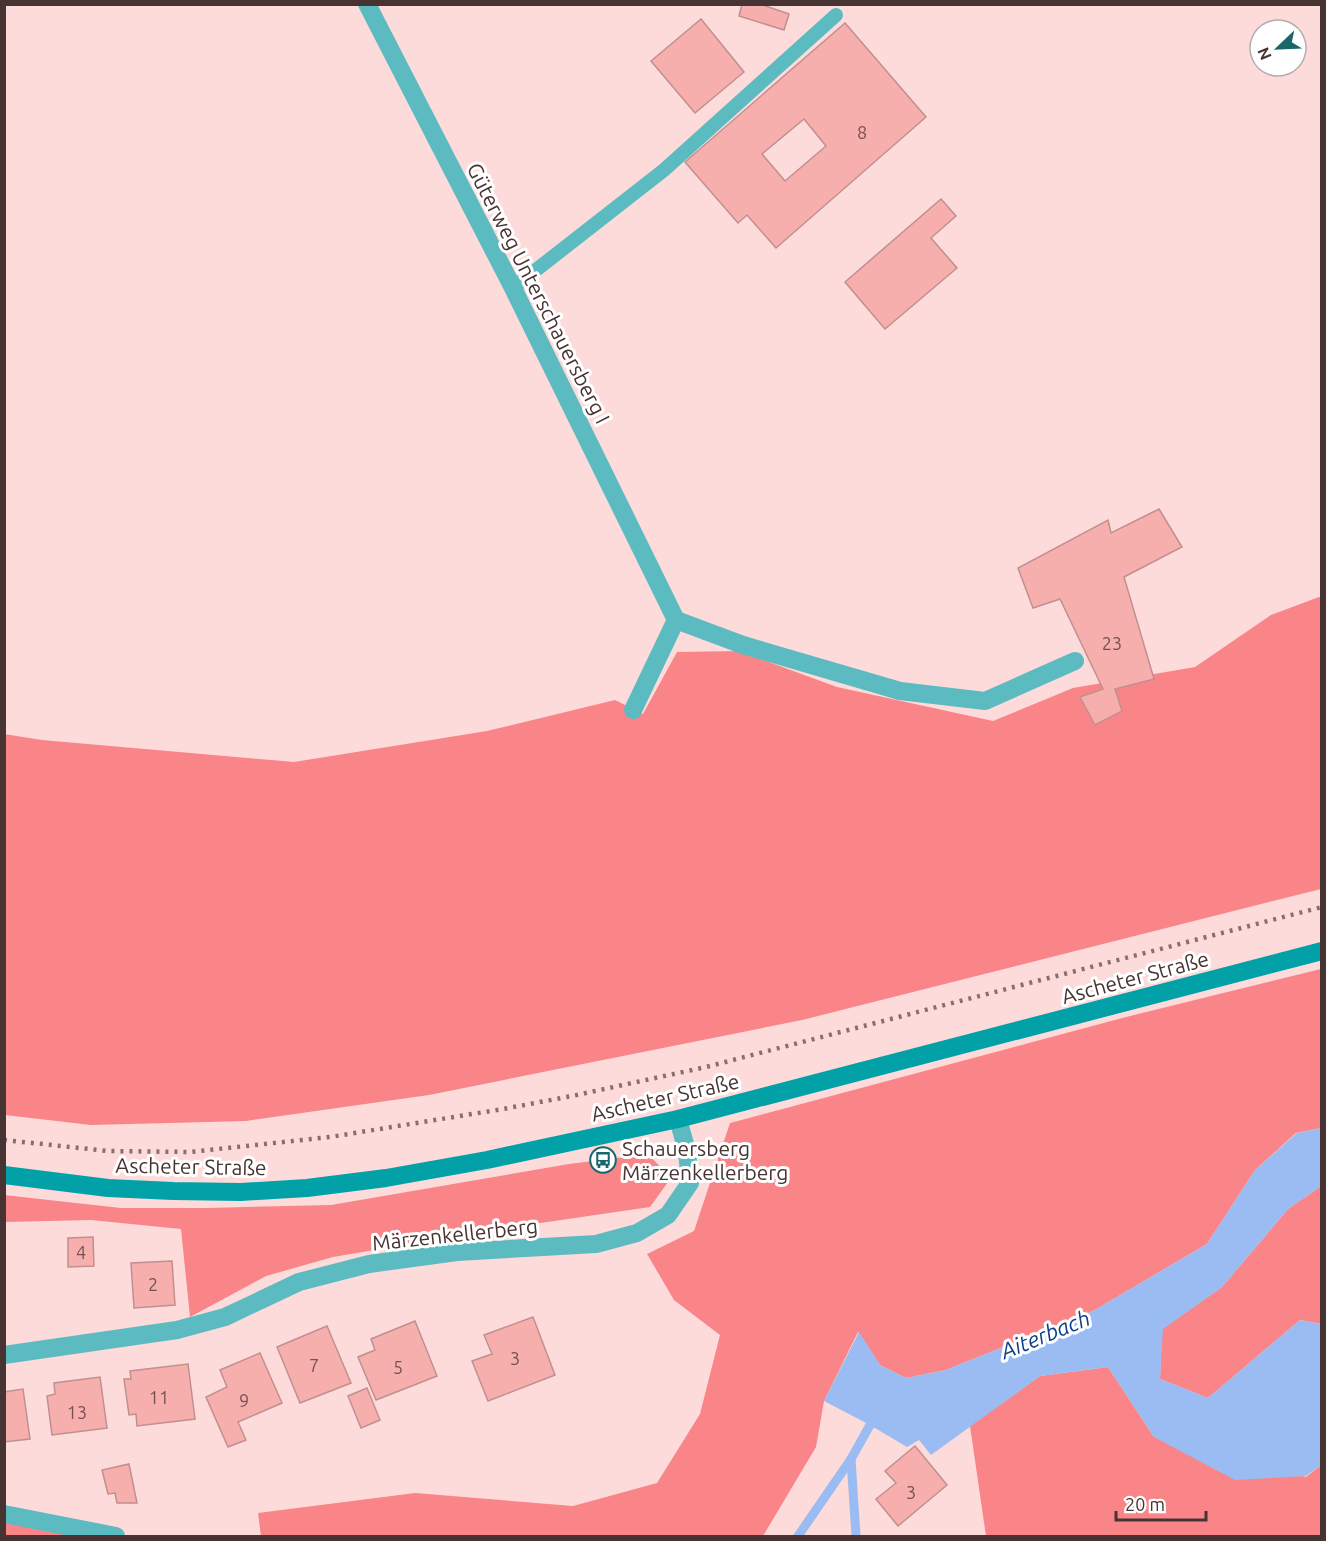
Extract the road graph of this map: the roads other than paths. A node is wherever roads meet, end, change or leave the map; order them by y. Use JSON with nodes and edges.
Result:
{"nodes":[{"id":1,"x":367,"y":4,"type":"edge"},
{"id":2,"x":836,"y":15,"type":"dead end"},
{"id":3,"x":513,"y":288,"type":"junction"},
{"id":4,"x":672,"y":612,"type":"junction"},
{"id":5,"x":1075,"y":661,"type":"dead end"},
{"id":6,"x":633,"y":710,"type":"dead end"},
{"id":7,"x":1322,"y":951,"type":"edge"},
{"id":8,"x":678,"y":1119,"type":"junction"},
{"id":9,"x":4,"y":1175,"type":"edge"},
{"id":10,"x":4,"y":1355,"type":"edge"},
{"id":11,"x":4,"y":1514,"type":"edge"},
{"id":12,"x":116,"y":1536,"type":"edge"}],
"edges":[{"from":1,"to":3,"type":"street","name":"Güterweg Unterschauersberg I"},
{"from":2,"to":3,"type":"lane"},
{"from":3,"to":4,"type":"street","name":"Güterweg Unterschauersberg I"},
{"from":4,"to":5,"type":"street"},
{"from":4,"to":6,"type":"street"},
{"from":7,"to":8,"type":"main road","name":"Ascheter Straße"},
{"from":8,"to":9,"type":"main road","name":"Ascheter Straße"},
{"from":8,"to":10,"type":"street","name":"Märzenkellerberg"},
{"from":11,"to":12,"type":"street"}]}
